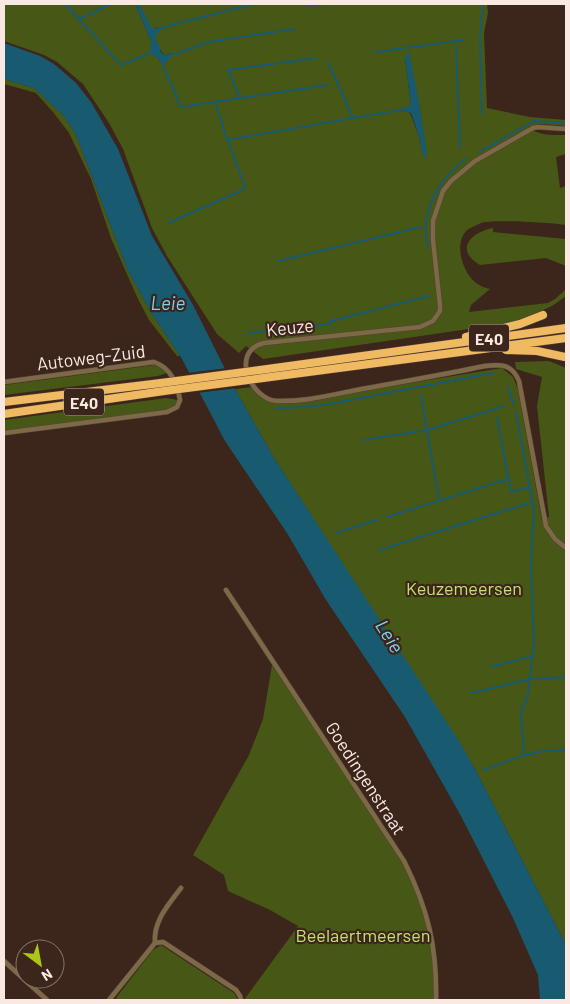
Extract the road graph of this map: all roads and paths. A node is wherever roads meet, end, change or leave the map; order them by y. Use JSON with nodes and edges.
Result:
{"nodes":[{"id":1,"x":566,"y":129,"type":"edge"},
{"id":2,"x":543,"y":315,"type":"dead end"},
{"id":3,"x":566,"y":328,"type":"edge"},
{"id":4,"x":566,"y":338,"type":"edge"},
{"id":5,"x":412,"y":348,"type":"junction"},
{"id":6,"x":494,"y":348,"type":"junction"},
{"id":7,"x":565,"y":357,"type":"edge"},
{"id":8,"x":4,"y":382,"type":"edge"},
{"id":9,"x":162,"y":387,"type":"junction"},
{"id":10,"x":4,"y":402,"type":"edge"},
{"id":11,"x":4,"y":414,"type":"edge"},
{"id":12,"x":4,"y":433,"type":"edge"},
{"id":13,"x":566,"y":548,"type":"edge"},
{"id":14,"x":226,"y":590,"type":"dead end"},
{"id":15,"x":181,"y":888,"type":"dead end"},
{"id":16,"x":154,"y":943,"type":"junction"},
{"id":17,"x":4,"y":961,"type":"edge"},
{"id":18,"x":45,"y":1000,"type":"edge"},
{"id":19,"x":110,"y":1000,"type":"edge"},
{"id":20,"x":240,"y":1000,"type":"edge"},
{"id":21,"x":436,"y":1000,"type":"edge"}],
"edges":[{"from":1,"to":13,"type":"street","name":"Keuze"},
{"from":2,"to":5,"type":"highway"},
{"from":3,"to":5,"type":"highway","number":"E40"},
{"from":4,"to":6,"type":"highway","number":"E40"},
{"from":5,"to":9,"type":"highway","number":"E40","bridge":true},
{"from":6,"to":7,"type":"highway"},
{"from":6,"to":9,"type":"highway","number":"E40","bridge":true},
{"from":8,"to":12,"type":"street","name":"Autoweg-Zuid"},
{"from":9,"to":10,"type":"highway","number":"E40"},
{"from":9,"to":11,"type":"highway","number":"E40"},
{"from":14,"to":21,"type":"street","name":"Goedingenstraat"},
{"from":15,"to":16,"type":"street"},
{"from":16,"to":19,"type":"street"},
{"from":16,"to":20,"type":"street"},
{"from":17,"to":18,"type":"street"}]}
